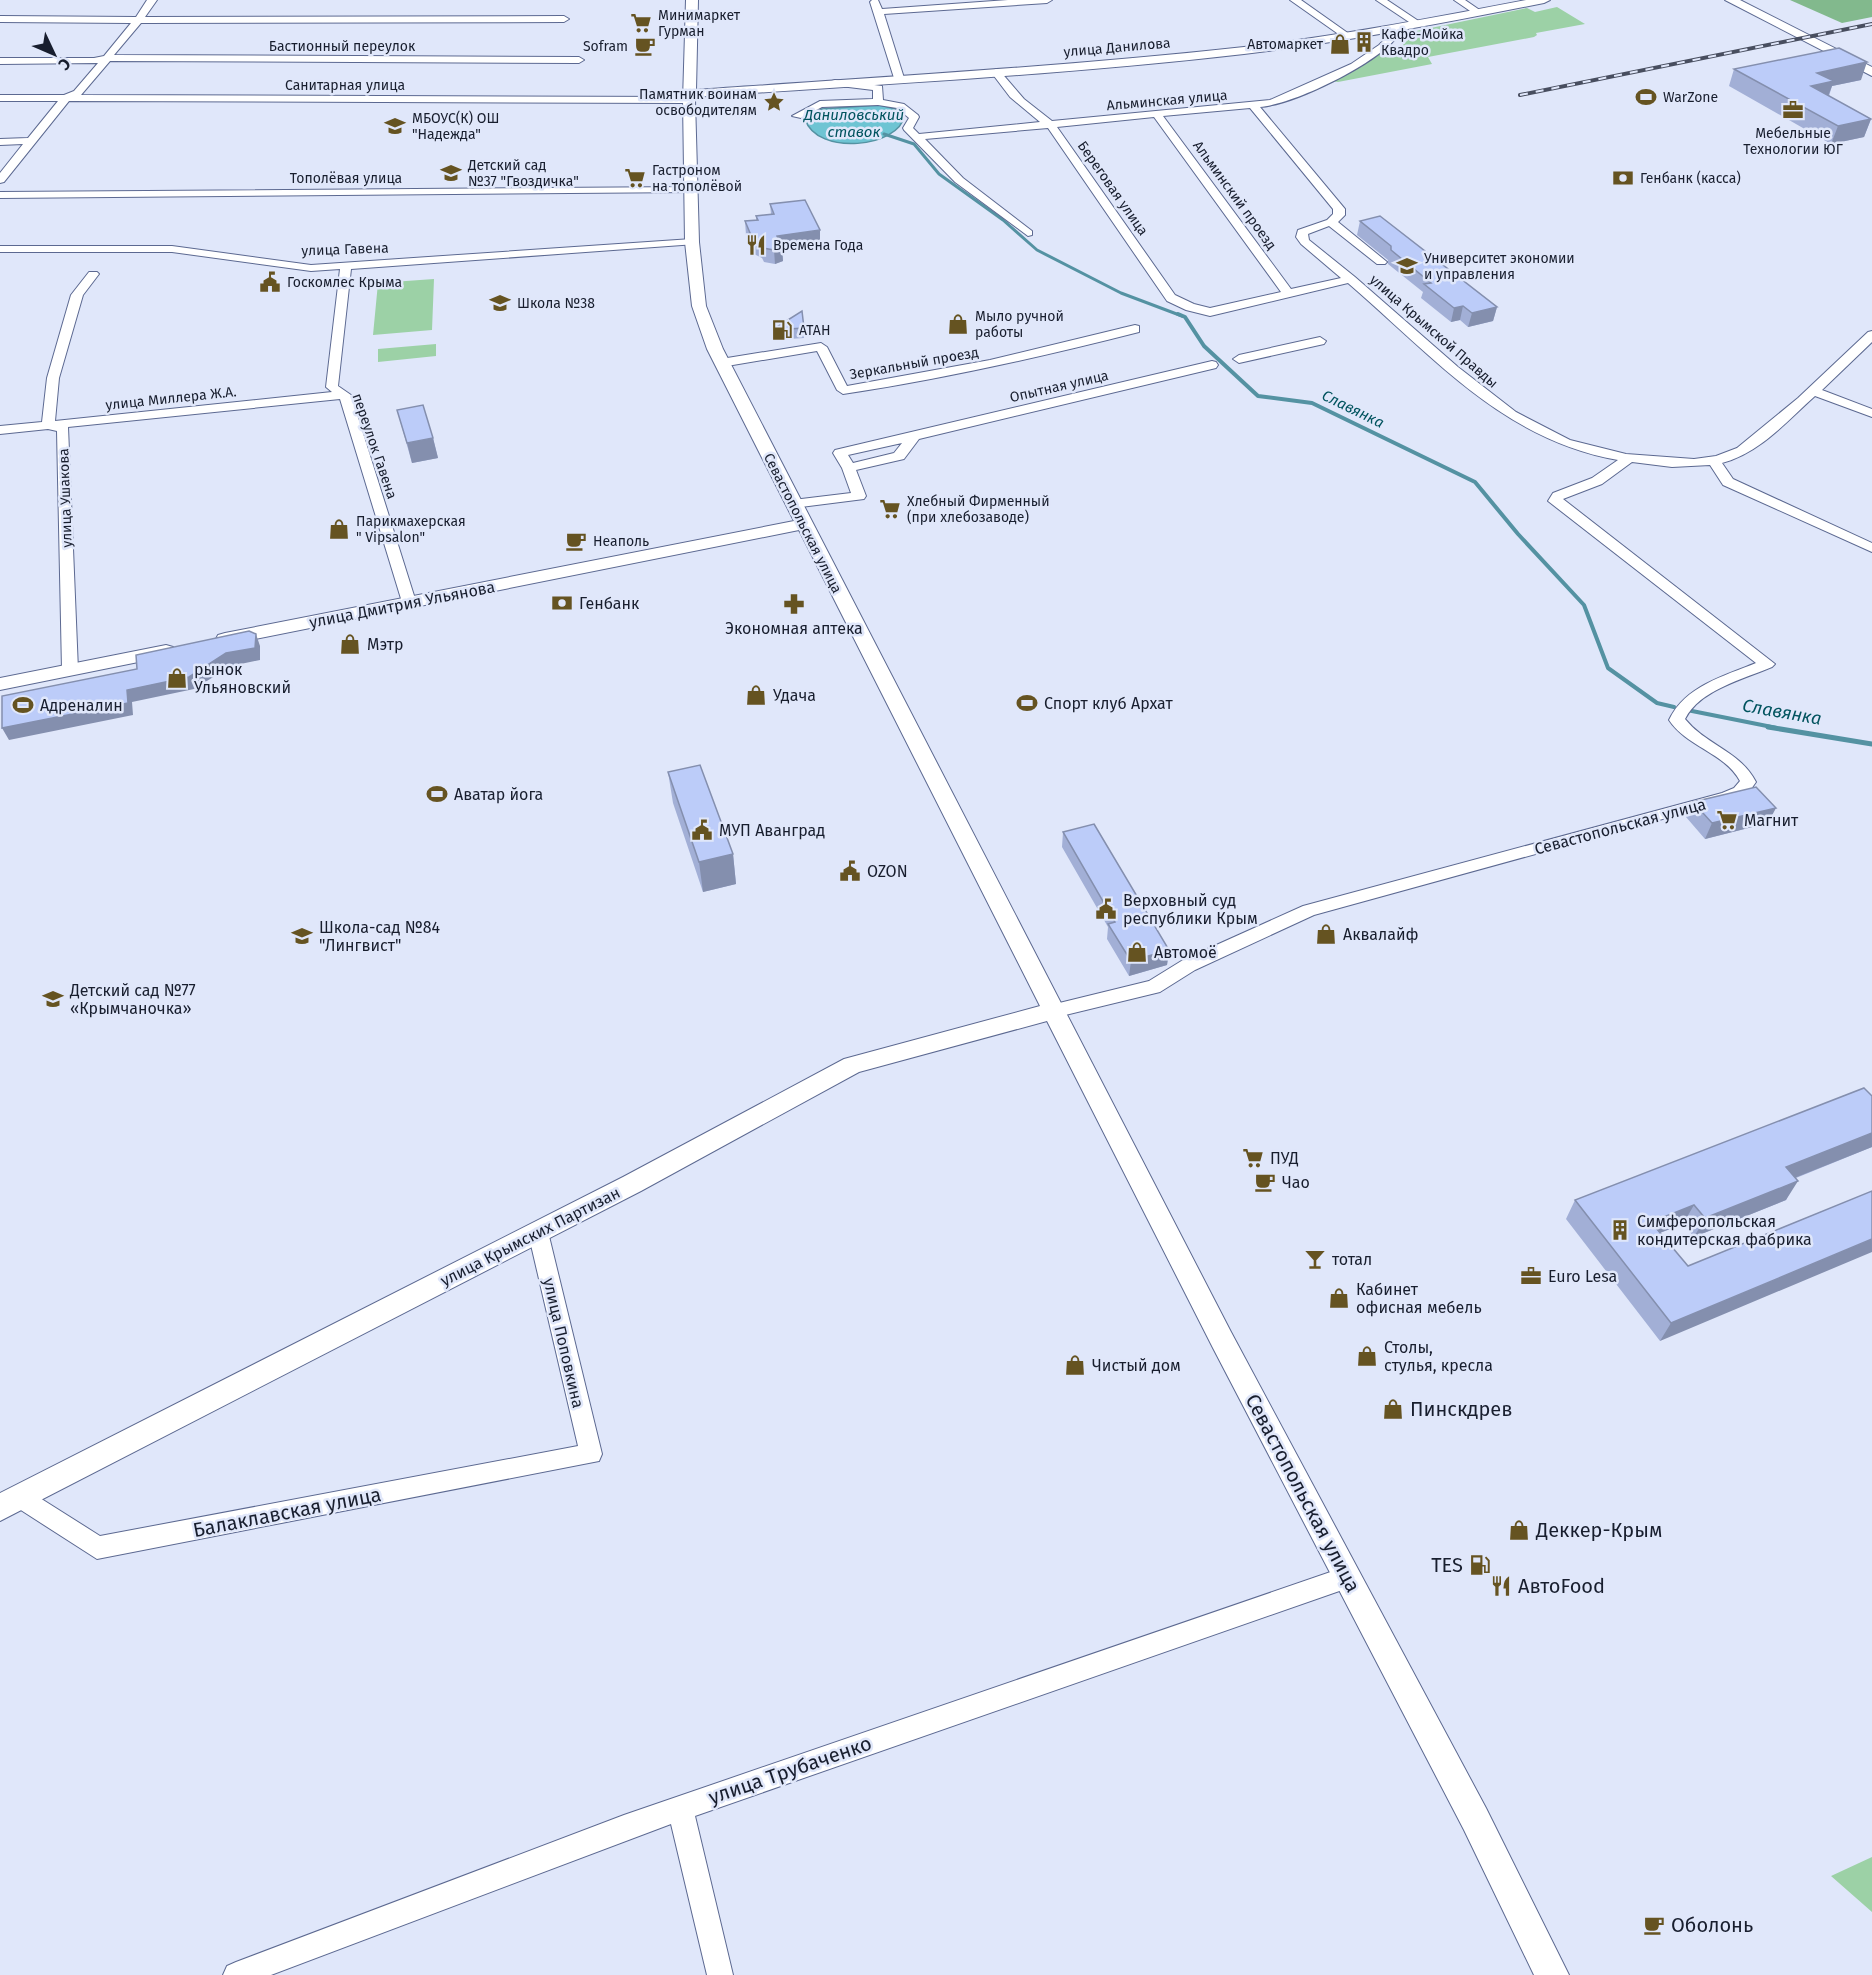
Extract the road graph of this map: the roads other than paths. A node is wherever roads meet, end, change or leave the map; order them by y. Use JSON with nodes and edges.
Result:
{"nodes":[{"id":1,"x":152,"y":0,"type":"edge"},
{"id":2,"x":692,"y":0,"type":"edge"},
{"id":3,"x":875,"y":0,"type":"edge"},
{"id":4,"x":1047,"y":0,"type":"edge"},
{"id":5,"x":1295,"y":0,"type":"edge"},
{"id":6,"x":1382,"y":0,"type":"edge"},
{"id":7,"x":1459,"y":0,"type":"edge"},
{"id":8,"x":1544,"y":0,"type":"edge"},
{"id":9,"x":1731,"y":0,"type":"edge"},
{"id":10,"x":878,"y":12,"type":"junction"},
{"id":11,"x":1479,"y":12,"type":"junction"},
{"id":12,"x":140,"y":18,"type":"junction"},
{"id":13,"x":0,"y":19,"type":"edge"},
{"id":14,"x":564,"y":19,"type":"dead end"},
{"id":15,"x":1418,"y":24,"type":"junction"},
{"id":16,"x":1384,"y":31,"type":"junction"},
{"id":17,"x":1347,"y":36,"type":"junction"},
{"id":18,"x":105,"y":58,"type":"junction"},
{"id":19,"x":579,"y":60,"type":"dead end"},
{"id":20,"x":0,"y":61,"type":"edge"},
{"id":21,"x":996,"y":72,"type":"junction"},
{"id":22,"x":1872,"y":72,"type":"edge"},
{"id":23,"x":899,"y":78,"type":"junction"},
{"id":24,"x":835,"y":83,"type":"junction"},
{"id":25,"x":689,"y":97,"type":"junction"},
{"id":26,"x":0,"y":98,"type":"edge"},
{"id":27,"x":66,"y":98,"type":"junction"},
{"id":28,"x":878,"y":102,"type":"junction"},
{"id":29,"x":1254,"y":106,"type":"junction"},
{"id":30,"x":1157,"y":115,"type":"junction"},
{"id":31,"x":797,"y":116,"type":"dead end"},
{"id":32,"x":1051,"y":124,"type":"junction"},
{"id":33,"x":918,"y":137,"type":"junction"},
{"id":34,"x":30,"y":141,"type":"junction"},
{"id":35,"x":0,"y":142,"type":"edge"},
{"id":36,"x":0,"y":180,"type":"edge"},
{"id":37,"x":691,"y":190,"type":"junction"},
{"id":38,"x":0,"y":195,"type":"edge"},
{"id":39,"x":1331,"y":222,"type":"junction"},
{"id":40,"x":1028,"y":233,"type":"dead end"},
{"id":41,"x":692,"y":242,"type":"junction"},
{"id":42,"x":0,"y":249,"type":"edge"},
{"id":43,"x":1381,"y":262,"type":"dead end"},
{"id":44,"x":346,"y":266,"type":"junction"},
{"id":45,"x":93,"y":274,"type":"dead end"},
{"id":46,"x":1352,"y":279,"type":"junction"},
{"id":47,"x":1288,"y":293,"type":"junction"},
{"id":48,"x":1135,"y":329,"type":"dead end"},
{"id":49,"x":1872,"y":335,"type":"edge"},
{"id":50,"x":1320,"y":341,"type":"dead end"},
{"id":51,"x":1239,"y":359,"type":"dead end"},
{"id":52,"x":721,"y":363,"type":"junction"},
{"id":53,"x":1212,"y":365,"type":"dead end"},
{"id":54,"x":1814,"y":391,"type":"junction"},
{"id":55,"x":345,"y":395,"type":"junction"},
{"id":56,"x":1872,"y":413,"type":"edge"},
{"id":57,"x":48,"y":425,"type":"junction"},
{"id":58,"x":0,"y":430,"type":"edge"},
{"id":59,"x":1630,"y":458,"type":"junction"},
{"id":60,"x":1713,"y":460,"type":"junction"},
{"id":61,"x":793,"y":504,"type":"junction"},
{"id":62,"x":803,"y":524,"type":"junction"},
{"id":63,"x":1872,"y":548,"type":"edge"},
{"id":64,"x":409,"y":602,"type":"junction"},
{"id":65,"x":202,"y":644,"type":"edge"},
{"id":66,"x":180,"y":648,"type":"edge"},
{"id":67,"x":70,"y":670,"type":"junction"},
{"id":68,"x":0,"y":684,"type":"edge"},
{"id":69,"x":1053,"y":1011,"type":"junction"},
{"id":70,"x":538,"y":1232,"type":"junction"},
{"id":71,"x":591,"y":1454,"type":"joint"},
{"id":72,"x":10,"y":1502,"type":"edge"},
{"id":73,"x":1348,"y":1577,"type":"junction"},
{"id":74,"x":680,"y":1808,"type":"junction"},
{"id":75,"x":236,"y":1975,"type":"edge"},
{"id":76,"x":720,"y":1975,"type":"edge"},
{"id":77,"x":1552,"y":1975,"type":"edge"}],
"edges":[{"from":1,"to":12,"type":"street"},
{"from":2,"to":25,"type":"main road","name":"Севастопольская улица"},
{"from":3,"to":10,"type":"street"},
{"from":4,"to":10,"type":"street"},
{"from":5,"to":17,"type":"street"},
{"from":6,"to":15,"type":"street"},
{"from":7,"to":11,"type":"street"},
{"from":8,"to":11,"type":"main road","name":"улица Данилова"},
{"from":9,"to":22,"type":"main road"},
{"from":10,"to":23,"type":"street"},
{"from":11,"to":15,"type":"main road","name":"улица Данилова"},
{"from":12,"to":13,"type":"street"},
{"from":12,"to":14,"type":"street"},
{"from":12,"to":18,"type":"street"},
{"from":15,"to":16,"type":"main road","name":"улица Данилова"},
{"from":16,"to":17,"type":"main road","name":"улица Данилова"},
{"from":16,"to":29,"type":"street","name":"Альминская улица"},
{"from":17,"to":21,"type":"main road","name":"улица Данилова"},
{"from":18,"to":19,"type":"street","name":"Бастионный переулок"},
{"from":18,"to":20,"type":"street","name":"Бастионный переулок"},
{"from":18,"to":27,"type":"street"},
{"from":21,"to":23,"type":"main road","name":"улица Данилова"},
{"from":21,"to":32,"type":"street","name":"Береговая улица"},
{"from":23,"to":24,"type":"main road","name":"улица Данилова"},
{"from":24,"to":25,"type":"main road","name":"улица Данилова"},
{"from":24,"to":28,"type":"street"},
{"from":25,"to":27,"type":"street","name":"Санитарная улица"},
{"from":25,"to":37,"type":"main road","name":"Севастопольская улица"},
{"from":26,"to":27,"type":"street","name":"Санитарная улица"},
{"from":27,"to":34,"type":"street"},
{"from":28,"to":31,"type":"street"},
{"from":28,"to":33,"type":"street"},
{"from":29,"to":30,"type":"street","name":"Альминская улица"},
{"from":29,"to":39,"type":"street"},
{"from":30,"to":32,"type":"street","name":"Альминская улица"},
{"from":30,"to":47,"type":"street","name":"Альминский проезд"},
{"from":32,"to":33,"type":"street","name":"Альминская улица"},
{"from":32,"to":47,"type":"street","name":"Береговая улица"},
{"from":33,"to":40,"type":"street"},
{"from":34,"to":35,"type":"street"},
{"from":34,"to":36,"type":"street"},
{"from":37,"to":38,"type":"street","name":"Тополёвая улица"},
{"from":37,"to":41,"type":"main road","name":"Севастопольская улица"},
{"from":39,"to":43,"type":"street","name":"улица Крымской Правды"},
{"from":39,"to":46,"type":"street","name":"улица Крымской Правды"},
{"from":41,"to":44,"type":"street","name":"улица Гавена"},
{"from":41,"to":52,"type":"main road","name":"Севастопольская улица"},
{"from":42,"to":44,"type":"street","name":"улица Гавена"},
{"from":44,"to":55,"type":"street","name":"переулок Гавена"},
{"from":45,"to":57,"type":"street","name":"улица Ушакова"},
{"from":46,"to":47,"type":"street"},
{"from":46,"to":59,"type":"street","name":"улица Крымской Правды"},
{"from":48,"to":52,"type":"street","name":"Зеркальный проезд"},
{"from":49,"to":54,"type":"street","name":"улица Крымской Правды"},
{"from":50,"to":51,"type":"street"},
{"from":52,"to":61,"type":"main road","name":"Севастопольская улица"},
{"from":53,"to":61,"type":"street","name":"Опытная улица"},
{"from":54,"to":56,"type":"street"},
{"from":54,"to":60,"type":"street","name":"улица Крымской Правды"},
{"from":55,"to":57,"type":"street","name":"улица Миллера Ж.А."},
{"from":55,"to":64,"type":"street","name":"переулок Гавена"},
{"from":57,"to":58,"type":"street","name":"улица Миллера Ж.А."},
{"from":57,"to":67,"type":"street","name":"улица Ушакова"},
{"from":59,"to":60,"type":"street","name":"улица Крымской Правды"},
{"from":59,"to":69,"type":"street","name":"Севастопольская улица"},
{"from":60,"to":63,"type":"street"},
{"from":61,"to":62,"type":"main road","name":"Севастопольская улица"},
{"from":62,"to":64,"type":"main road","name":"улица Дмитрия Ульянова"},
{"from":62,"to":69,"type":"main road","name":"Севастопольская улица"},
{"from":64,"to":65,"type":"main road","name":"улица Дмитрия Ульянова"},
{"from":66,"to":67,"type":"main road"},
{"from":67,"to":68,"type":"main road"},
{"from":69,"to":70,"type":"main road","name":"улица Крымских Партизан"},
{"from":69,"to":73,"type":"main road","name":"Севастопольская улица"},
{"from":70,"to":71,"type":"street","name":"улица Поповкина"},
{"from":70,"to":72,"type":"main road","name":"улица Крымских Партизан"},
{"from":71,"to":72,"type":"street","name":"Балаклавская улица"},
{"from":73,"to":74,"type":"street","name":"улица Трубаченко"},
{"from":73,"to":77,"type":"main road","name":"Севастопольская улица"},
{"from":74,"to":75,"type":"street","name":"улица Трубаченко"},
{"from":74,"to":76,"type":"street"}]}
